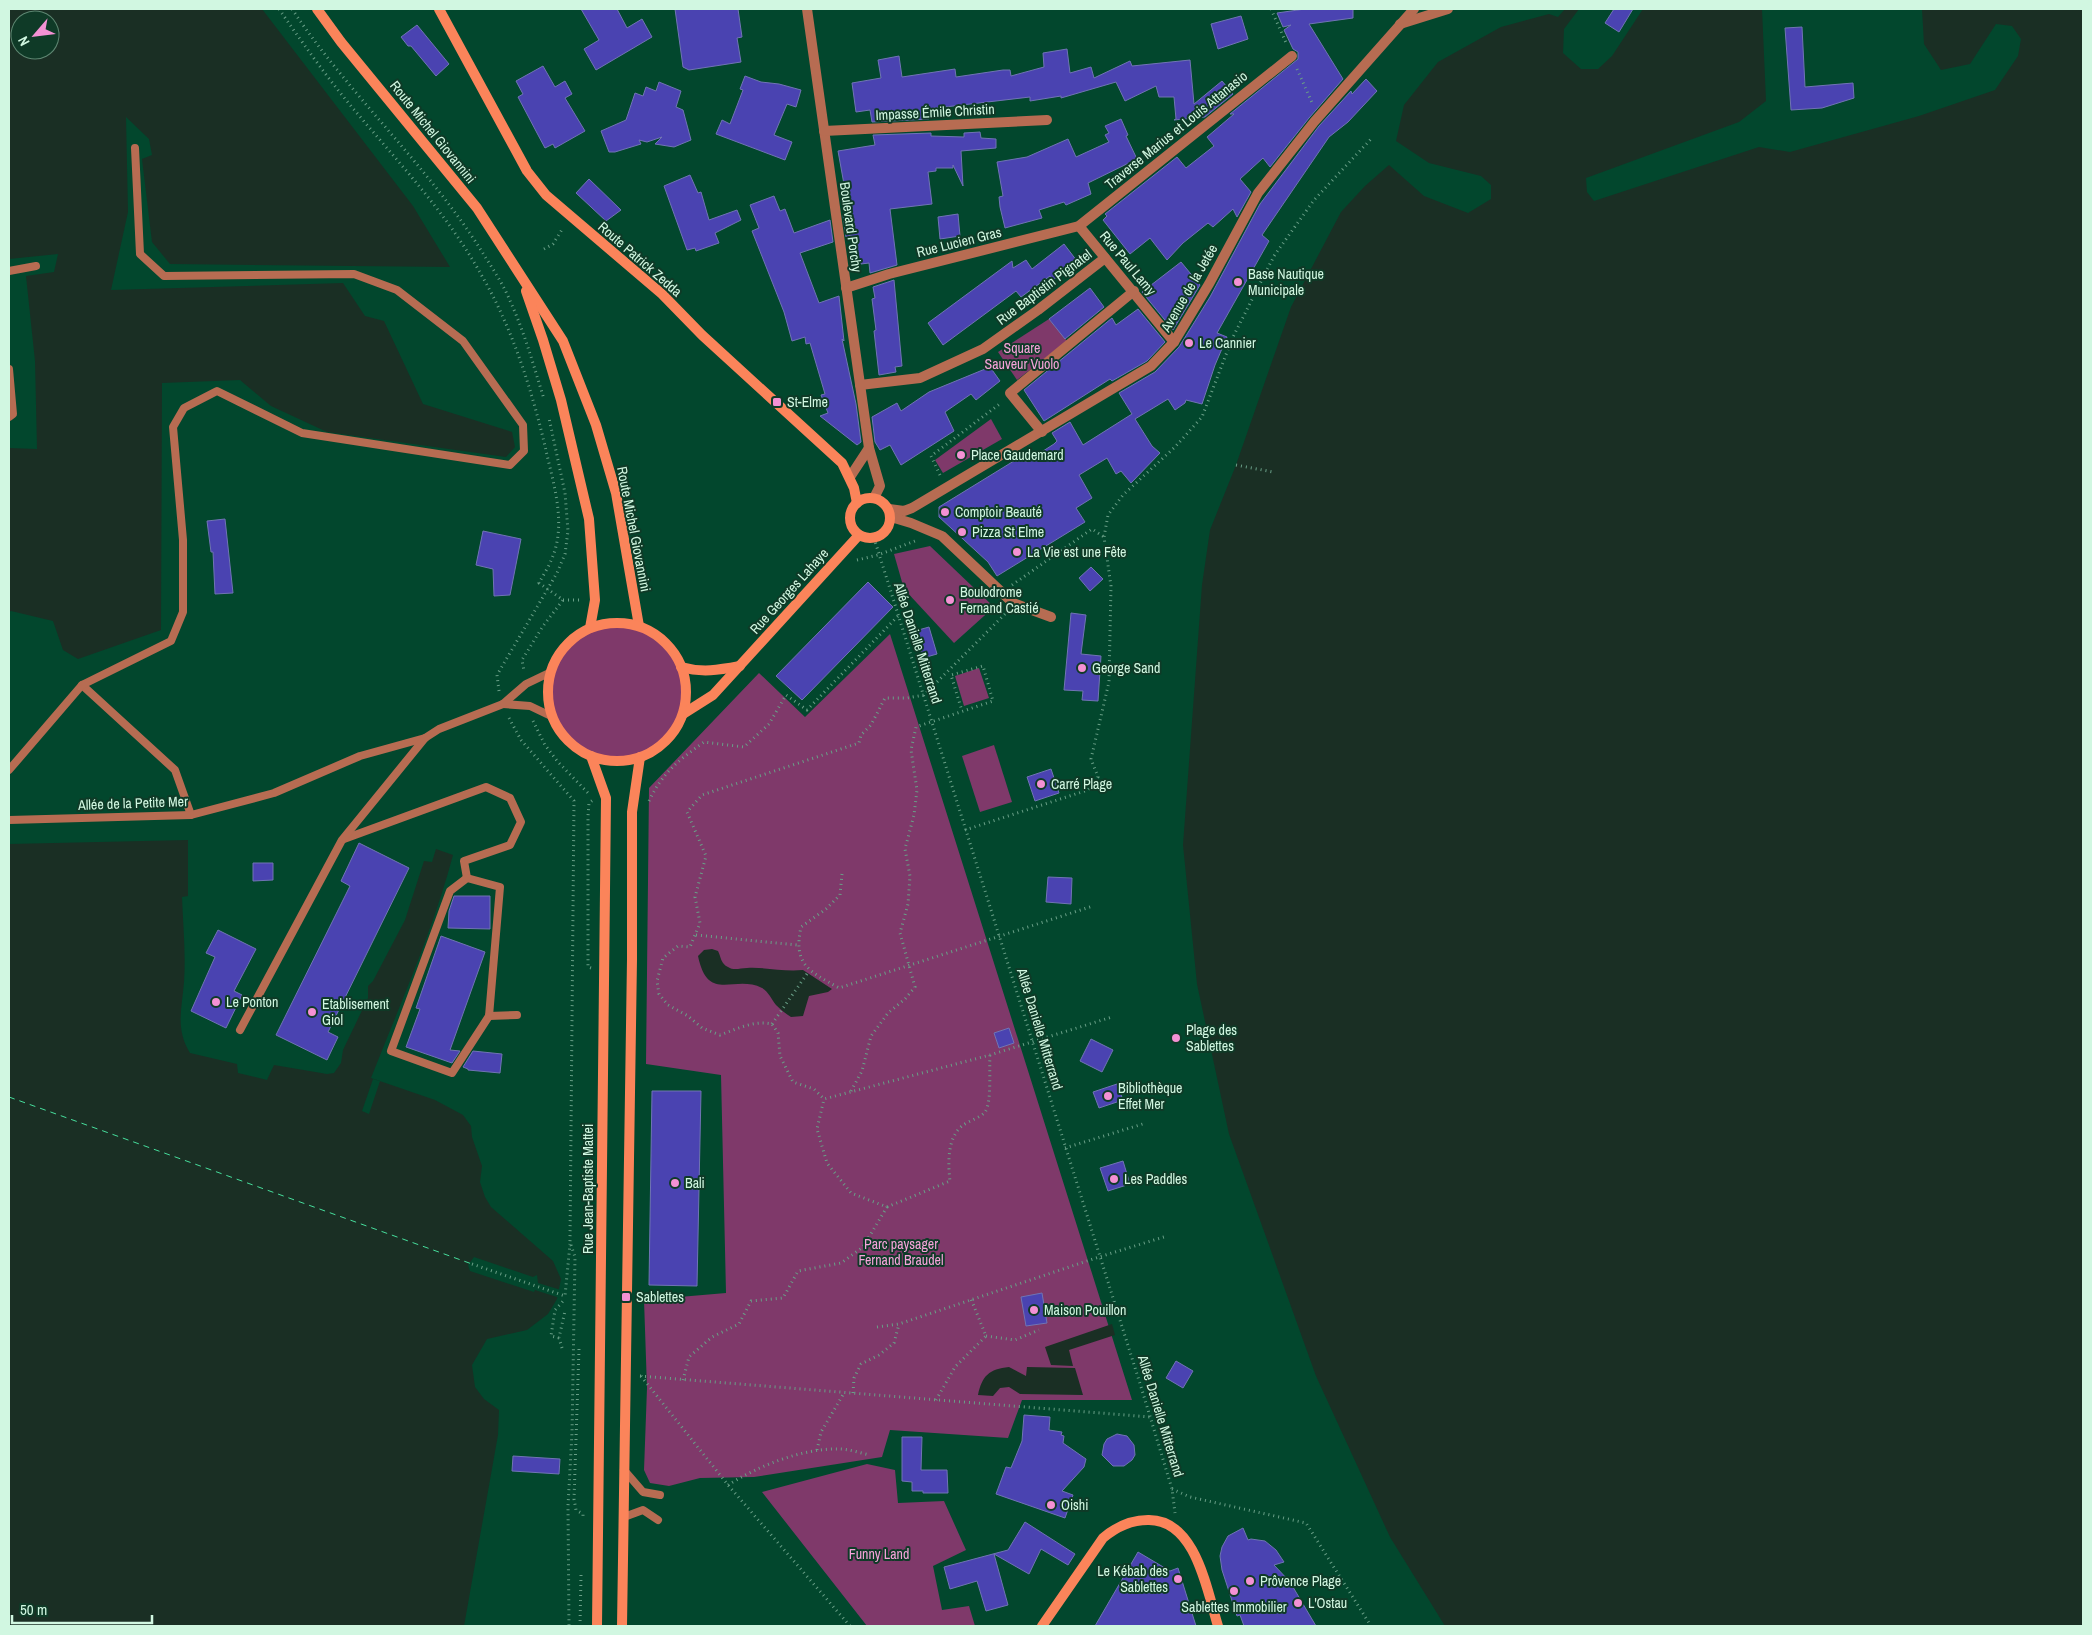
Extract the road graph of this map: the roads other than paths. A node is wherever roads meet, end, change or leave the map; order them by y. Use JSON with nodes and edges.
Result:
{"nodes":[{"id":1,"x":317,"y":9,"type":"edge"},
{"id":2,"x":438,"y":9,"type":"edge"},
{"id":3,"x":807,"y":9,"type":"edge"},
{"id":4,"x":1414,"y":9,"type":"edge"},
{"id":5,"x":1448,"y":9,"type":"edge"},
{"id":6,"x":1399,"y":25,"type":"junction"},
{"id":7,"x":1292,"y":56,"type":"dead end"},
{"id":8,"x":1046,"y":120,"type":"dead end"},
{"id":9,"x":824,"y":131,"type":"junction"},
{"id":10,"x":135,"y":148,"type":"dead end"},
{"id":11,"x":1079,"y":226,"type":"junction"},
{"id":12,"x":1105,"y":258,"type":"junction"},
{"id":13,"x":36,"y":266,"type":"dead end"},
{"id":14,"x":9,"y":271,"type":"edge"},
{"id":15,"x":521,"y":276,"type":"junction"},
{"id":16,"x":846,"y":288,"type":"junction"},
{"id":17,"x":1134,"y":292,"type":"junction"},
{"id":18,"x":1174,"y":342,"type":"junction"},
{"id":19,"x":9,"y":369,"type":"edge"},
{"id":20,"x":860,"y":385,"type":"junction"},
{"id":21,"x":9,"y":416,"type":"edge"},
{"id":22,"x":1042,"y":432,"type":"junction"},
{"id":23,"x":869,"y":448,"type":"junction"},
{"id":24,"x":850,"y":477,"type":"junction"},
{"id":25,"x":874,"y":498,"type":"junction"},
{"id":26,"x":856,"y":502,"type":"junction"},
{"id":27,"x":890,"y":513,"type":"junction"},
{"id":28,"x":858,"y":535,"type":"junction"},
{"id":29,"x":1050,"y":617,"type":"dead end"},
{"id":30,"x":639,"y":626,"type":"junction"},
{"id":31,"x":590,"y":628,"type":"junction"},
{"id":32,"x":740,"y":666,"type":"junction"},
{"id":33,"x":682,"y":667,"type":"junction"},
{"id":34,"x":551,"y":672,"type":"junction"},
{"id":35,"x":82,"y":685,"type":"junction"},
{"id":36,"x":503,"y":704,"type":"junction"},
{"id":37,"x":683,"y":714,"type":"junction"},
{"id":38,"x":553,"y":717,"type":"junction"},
{"id":39,"x":425,"y":738,"type":"junction"},
{"id":40,"x":590,"y":756,"type":"junction"},
{"id":41,"x":640,"y":757,"type":"junction"},
{"id":42,"x":9,"y":770,"type":"edge"},
{"id":43,"x":191,"y":815,"type":"junction"},
{"id":44,"x":9,"y":820,"type":"edge"},
{"id":45,"x":342,"y":840,"type":"junction"},
{"id":46,"x":467,"y":878,"type":"junction"},
{"id":47,"x":517,"y":1015,"type":"dead end"},
{"id":48,"x":489,"y":1016,"type":"junction"},
{"id":49,"x":240,"y":1030,"type":"dead end"},
{"id":50,"x":624,"y":1470,"type":"junction"},
{"id":51,"x":660,"y":1495,"type":"dead end"},
{"id":52,"x":624,"y":1517,"type":"junction"},
{"id":53,"x":658,"y":1520,"type":"dead end"},
{"id":54,"x":597,"y":1626,"type":"edge"},
{"id":55,"x":622,"y":1626,"type":"edge"},
{"id":56,"x":1042,"y":1626,"type":"edge"},
{"id":57,"x":1218,"y":1626,"type":"edge"}],
"edges":[{"from":1,"to":15,"type":"main road","name":"Route Michel Giovannini"},
{"from":2,"to":24,"type":"main road","name":"Route Patrick Zedda"},
{"from":3,"to":9,"type":"street","name":"Boulevard Porchy"},
{"from":4,"to":6,"type":"street","name":"Avenue de la Jetée"},
{"from":5,"to":6,"type":"street"},
{"from":6,"to":18,"type":"street","name":"Avenue de la Jetée"},
{"from":7,"to":11,"type":"street","name":"Traverse Marius et Louis Attanasio"},
{"from":8,"to":9,"type":"street","name":"Impasse Émile Christin"},
{"from":9,"to":16,"type":"street","name":"Boulevard Porchy"},
{"from":10,"to":35,"type":"lane"},
{"from":11,"to":12,"type":"street","name":"Rue Paul Lamy"},
{"from":11,"to":16,"type":"street","name":"Rue Lucien Gras"},
{"from":12,"to":17,"type":"street","name":"Rue Paul Lamy"},
{"from":12,"to":20,"type":"street","name":"Rue Baptistin Pignatel"},
{"from":13,"to":14,"type":"lane"},
{"from":15,"to":30,"type":"main road","name":"Route Michel Giovannini"},
{"from":15,"to":31,"type":"main road","name":"Route Michel Giovannini"},
{"from":16,"to":20,"type":"street","name":"Boulevard Porchy"},
{"from":17,"to":18,"type":"street","name":"Rue Paul Lamy"},
{"from":17,"to":22,"type":"street"},
{"from":18,"to":22,"type":"street","name":"Avenue de la Jetée"},
{"from":19,"to":21,"type":"lane"},
{"from":20,"to":23,"type":"street","name":"Boulevard Porchy"},
{"from":22,"to":27,"type":"street","name":"Avenue de la Jetée"},
{"from":23,"to":24,"type":"street"},
{"from":23,"to":25,"type":"street","name":"Boulevard Porchy"},
{"from":24,"to":26,"type":"main road","name":"Route Patrick Zedda"},
{"from":25,"to":26,"type":"main road"},
{"from":25,"to":27,"type":"main road"},
{"from":26,"to":28,"type":"main road"},
{"from":27,"to":28,"type":"main road"},
{"from":27,"to":29,"type":"street"},
{"from":28,"to":32,"type":"main road","name":"Rue Georges Lahaye"},
{"from":30,"to":31,"type":"main road"},
{"from":30,"to":33,"type":"main road"},
{"from":31,"to":34,"type":"main road"},
{"from":32,"to":33,"type":"main road"},
{"from":32,"to":37,"type":"main road","name":"Rue Georges Lahaye"},
{"from":33,"to":37,"type":"main road"},
{"from":34,"to":36,"type":"lane"},
{"from":34,"to":38,"type":"main road"},
{"from":35,"to":42,"type":"lane"},
{"from":35,"to":43,"type":"lane"},
{"from":36,"to":38,"type":"lane"},
{"from":36,"to":39,"type":"lane","name":"Allée de la Petite Mer"},
{"from":37,"to":41,"type":"main road"},
{"from":38,"to":40,"type":"main road"},
{"from":39,"to":43,"type":"lane","name":"Allée de la Petite Mer"},
{"from":39,"to":45,"type":"lane","name":"Allée de la Petite Mer"},
{"from":40,"to":41,"type":"main road"},
{"from":40,"to":54,"type":"main road","name":"Rue Jean-Baptiste Mattei"},
{"from":41,"to":50,"type":"main road"},
{"from":43,"to":44,"type":"lane","name":"Allée de la Petite Mer"},
{"from":45,"to":46,"type":"lane"},
{"from":45,"to":49,"type":"lane","name":"Allée de la Petite Mer"},
{"from":46,"to":48,"type":"lane"},
{"from":46,"to":48,"type":"lane"},
{"from":47,"to":48,"type":"lane"},
{"from":50,"to":51,"type":"lane"},
{"from":50,"to":52,"type":"main road"},
{"from":52,"to":53,"type":"lane"},
{"from":52,"to":55,"type":"main road"},
{"from":56,"to":57,"type":"main road"}]}
